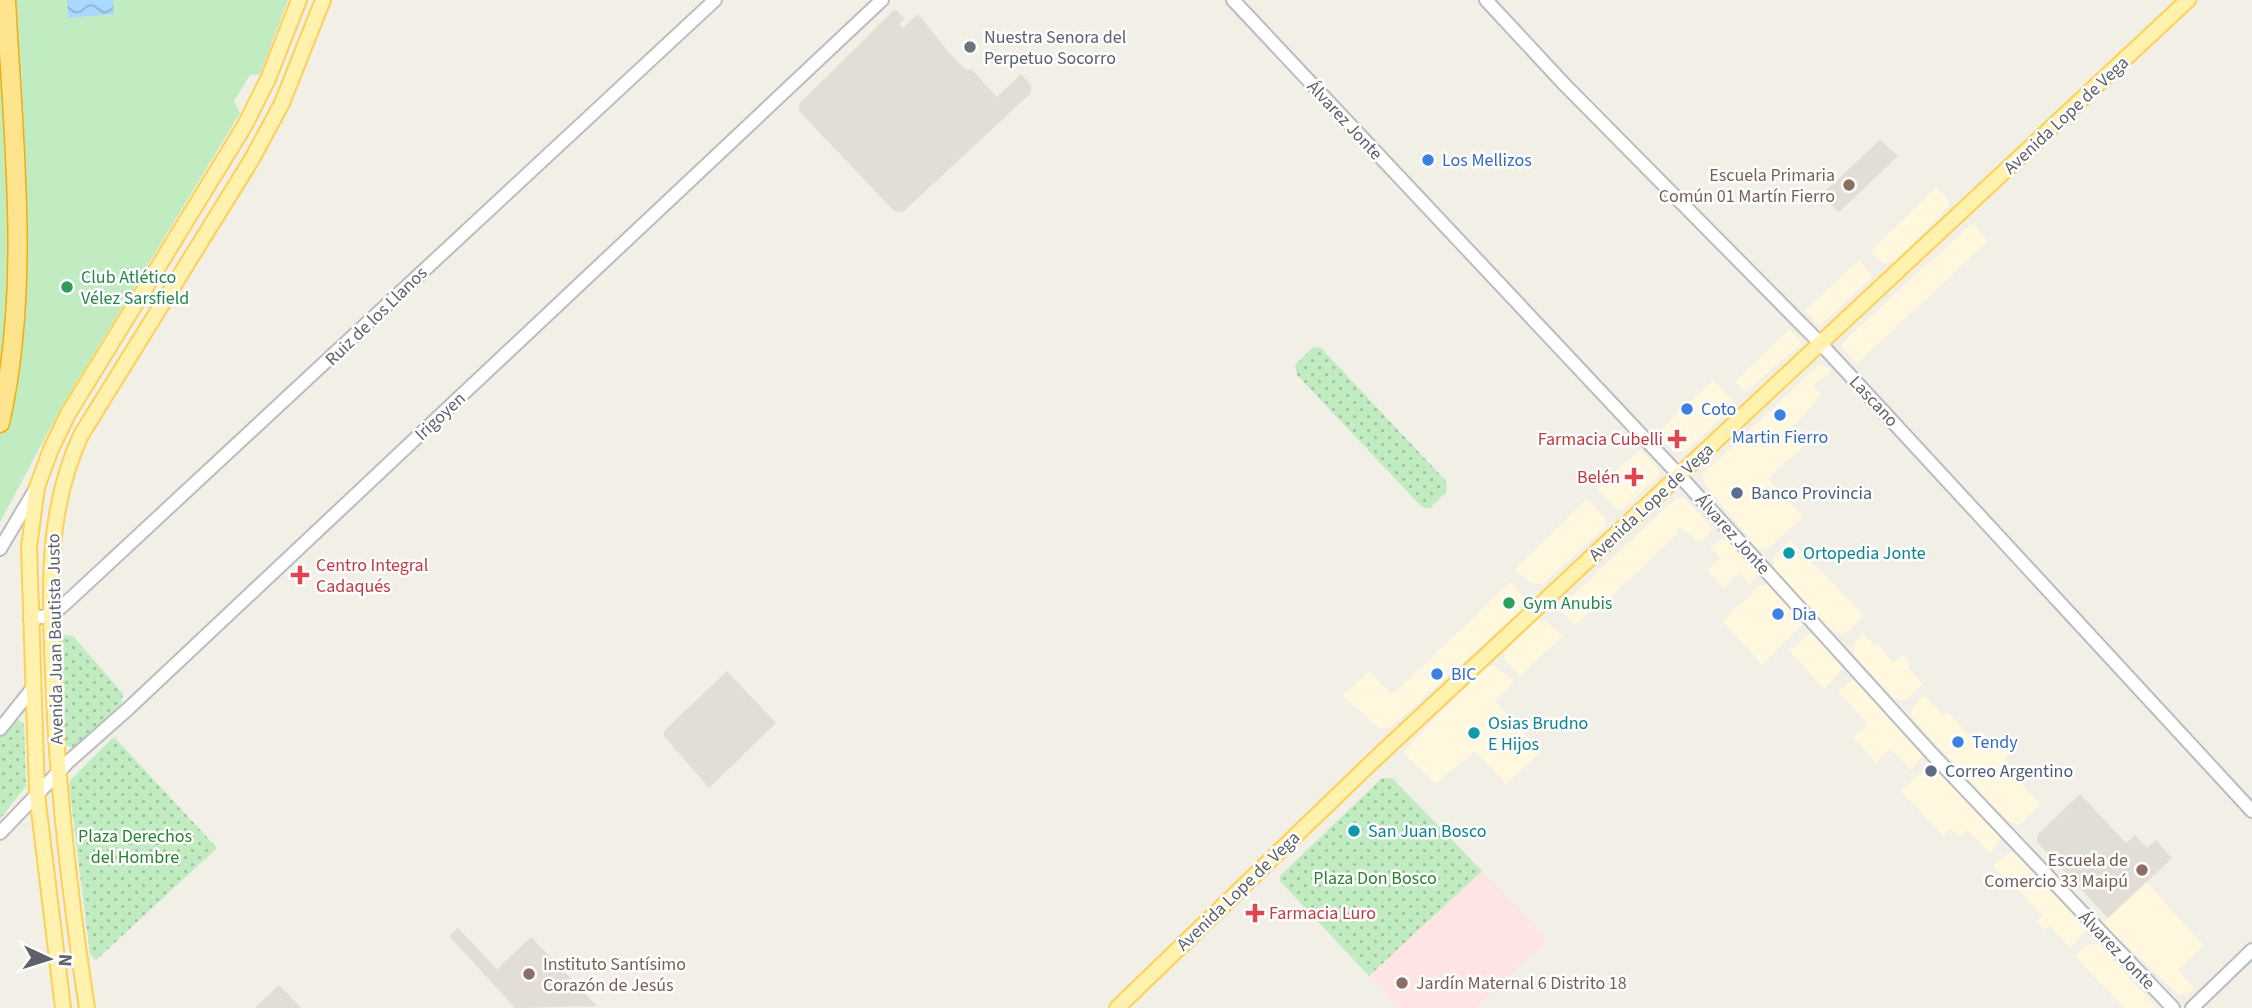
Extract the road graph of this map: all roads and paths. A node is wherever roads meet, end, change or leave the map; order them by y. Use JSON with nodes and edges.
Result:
{"nodes":[{"id":1,"x":6,"y":0,"type":"edge"},
{"id":2,"x":299,"y":0,"type":"edge"},
{"id":3,"x":323,"y":0,"type":"edge"},
{"id":4,"x":715,"y":0,"type":"edge"},
{"id":5,"x":882,"y":0,"type":"edge"},
{"id":6,"x":1233,"y":0,"type":"edge"},
{"id":7,"x":1486,"y":0,"type":"edge"},
{"id":8,"x":2188,"y":0,"type":"edge"},
{"id":9,"x":1821,"y":344,"type":"junction"},
{"id":10,"x":0,"y":422,"type":"edge"},
{"id":11,"x":1679,"y":475,"type":"junction"},
{"id":12,"x":37,"y":487,"type":"junction"},
{"id":13,"x":0,"y":549,"type":"edge"},
{"id":14,"x":51,"y":616,"type":"junction"},
{"id":15,"x":30,"y":618,"type":"junction"},
{"id":16,"x":32,"y":689,"type":"junction"},
{"id":17,"x":0,"y":729,"type":"edge"},
{"id":18,"x":57,"y":774,"type":"junction"},
{"id":19,"x":37,"y":794,"type":"junction"},
{"id":20,"x":2252,"y":811,"type":"edge"},
{"id":21,"x":0,"y":833,"type":"edge"},
{"id":22,"x":2252,"y":950,"type":"edge"},
{"id":23,"x":63,"y":1008,"type":"edge"},
{"id":24,"x":87,"y":1008,"type":"edge"},
{"id":25,"x":1117,"y":1008,"type":"edge"},
{"id":26,"x":2173,"y":1008,"type":"edge"},
{"id":27,"x":2192,"y":1008,"type":"edge"}],
"edges":[{"from":1,"to":10,"type":"highway"},
{"from":2,"to":12,"type":"main road","name":"Avenida Juan Bautista Justo"},
{"from":3,"to":14,"type":"main road","name":"Avenida Juan Bautista Justo"},
{"from":4,"to":14,"type":"street","name":"Ruiz de los Llanos"},
{"from":5,"to":18,"type":"street","name":"Irigoyen"},
{"from":6,"to":11,"type":"street","name":"Álvarez Jonte"},
{"from":7,"to":9,"type":"street","name":"Lascano"},
{"from":8,"to":9,"type":"main road","name":"Avenida Lope de Vega"},
{"from":9,"to":11,"type":"main road","name":"Avenida Lope de Vega"},
{"from":9,"to":20,"type":"street","name":"Lascano"},
{"from":11,"to":25,"type":"main road","name":"Avenida Lope de Vega"},
{"from":11,"to":26,"type":"street","name":"Álvarez Jonte"},
{"from":12,"to":13,"type":"street"},
{"from":12,"to":15,"type":"main road","name":"Avenida Juan Bautista Justo"},
{"from":14,"to":15,"type":"street"},
{"from":14,"to":18,"type":"main road","name":"Avenida Juan Bautista Justo"},
{"from":15,"to":16,"type":"main road","name":"Avenida Juan Bautista Justo"},
{"from":16,"to":17,"type":"street"},
{"from":16,"to":19,"type":"main road","name":"Avenida Juan Bautista Justo"},
{"from":18,"to":19,"type":"street","name":"Irigoyen"},
{"from":18,"to":24,"type":"main road","name":"Avenida Juan Bautista Justo"},
{"from":19,"to":21,"type":"street","name":"Irigoyen"},
{"from":19,"to":23,"type":"main road","name":"Avenida Juan Bautista Justo"},
{"from":22,"to":27,"type":"street"}]}
